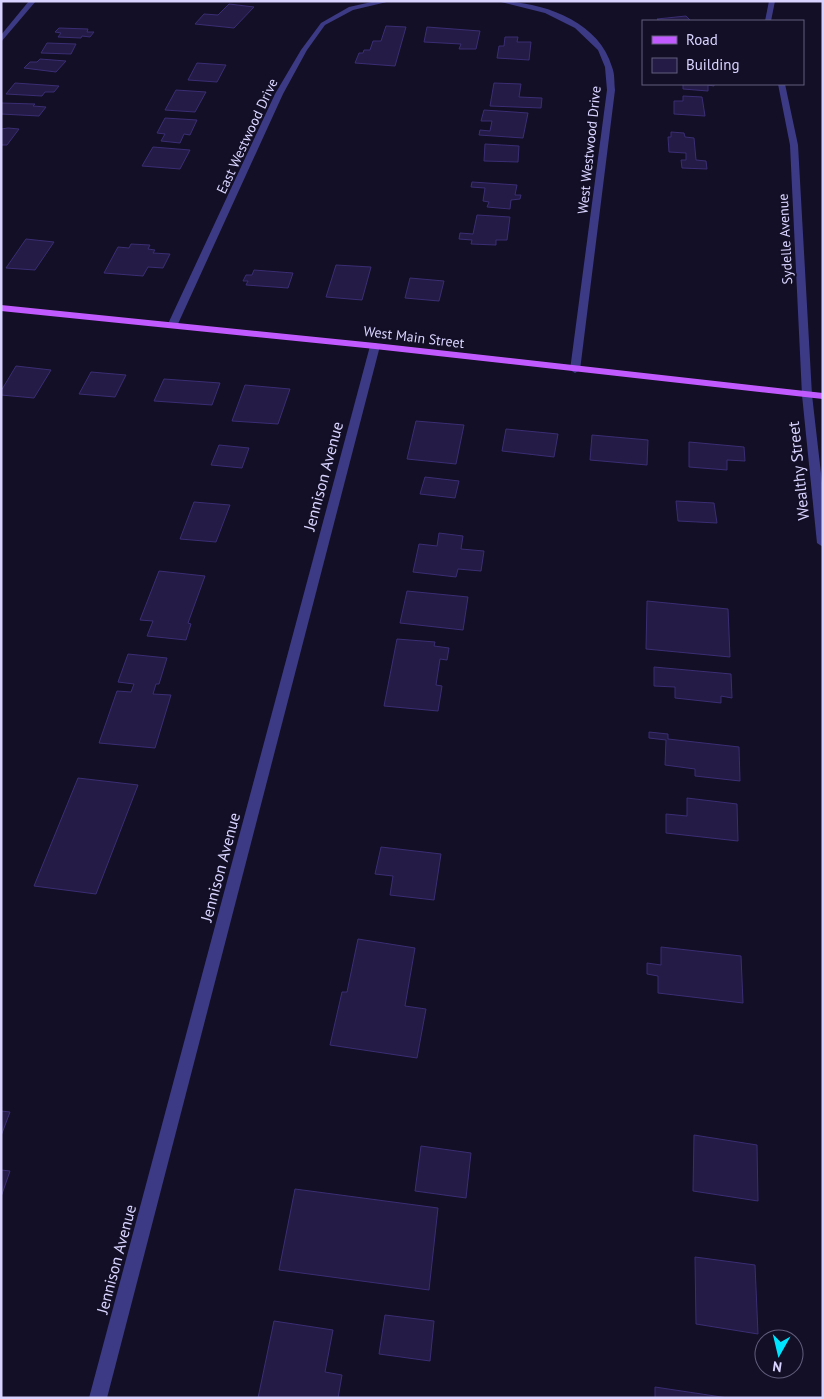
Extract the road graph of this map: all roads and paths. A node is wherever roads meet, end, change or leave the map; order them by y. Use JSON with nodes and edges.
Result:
{"nodes":[{"id":1,"x":33,"y":1,"type":"edge"},
{"id":2,"x":388,"y":1,"type":"edge"},
{"id":3,"x":500,"y":1,"type":"edge"},
{"id":4,"x":771,"y":3,"type":"edge"},
{"id":5,"x":768,"y":20,"type":"edge"},
{"id":6,"x":1,"y":40,"type":"edge"},
{"id":7,"x":781,"y":85,"type":"edge"},
{"id":8,"x":1,"y":308,"type":"edge"},
{"id":9,"x":172,"y":326,"type":"junction"},
{"id":10,"x":375,"y":346,"type":"junction"},
{"id":11,"x":575,"y":370,"type":"junction"},
{"id":12,"x":806,"y":395,"type":"junction"},
{"id":13,"x":823,"y":396,"type":"edge"},
{"id":14,"x":823,"y":543,"type":"edge"},
{"id":15,"x":98,"y":1398,"type":"edge"}],
"edges":[{"from":1,"to":6,"type":"street"},
{"from":2,"to":9,"type":"street","name":"East Westwood Drive"},
{"from":3,"to":11,"type":"street","name":"West Westwood Drive"},
{"from":4,"to":5,"type":"street"},
{"from":7,"to":12,"type":"street","name":"Sydelle Avenue"},
{"from":8,"to":9,"type":"main road","name":"West Main Street"},
{"from":9,"to":10,"type":"main road","name":"West Main Street"},
{"from":10,"to":11,"type":"main road","name":"West Main Street"},
{"from":10,"to":15,"type":"street","name":"Jennison Avenue"},
{"from":11,"to":12,"type":"main road","name":"West Main Street"},
{"from":12,"to":13,"type":"main road","name":"West Main Street"},
{"from":12,"to":14,"type":"street","name":"Wealthy Street"}]}
